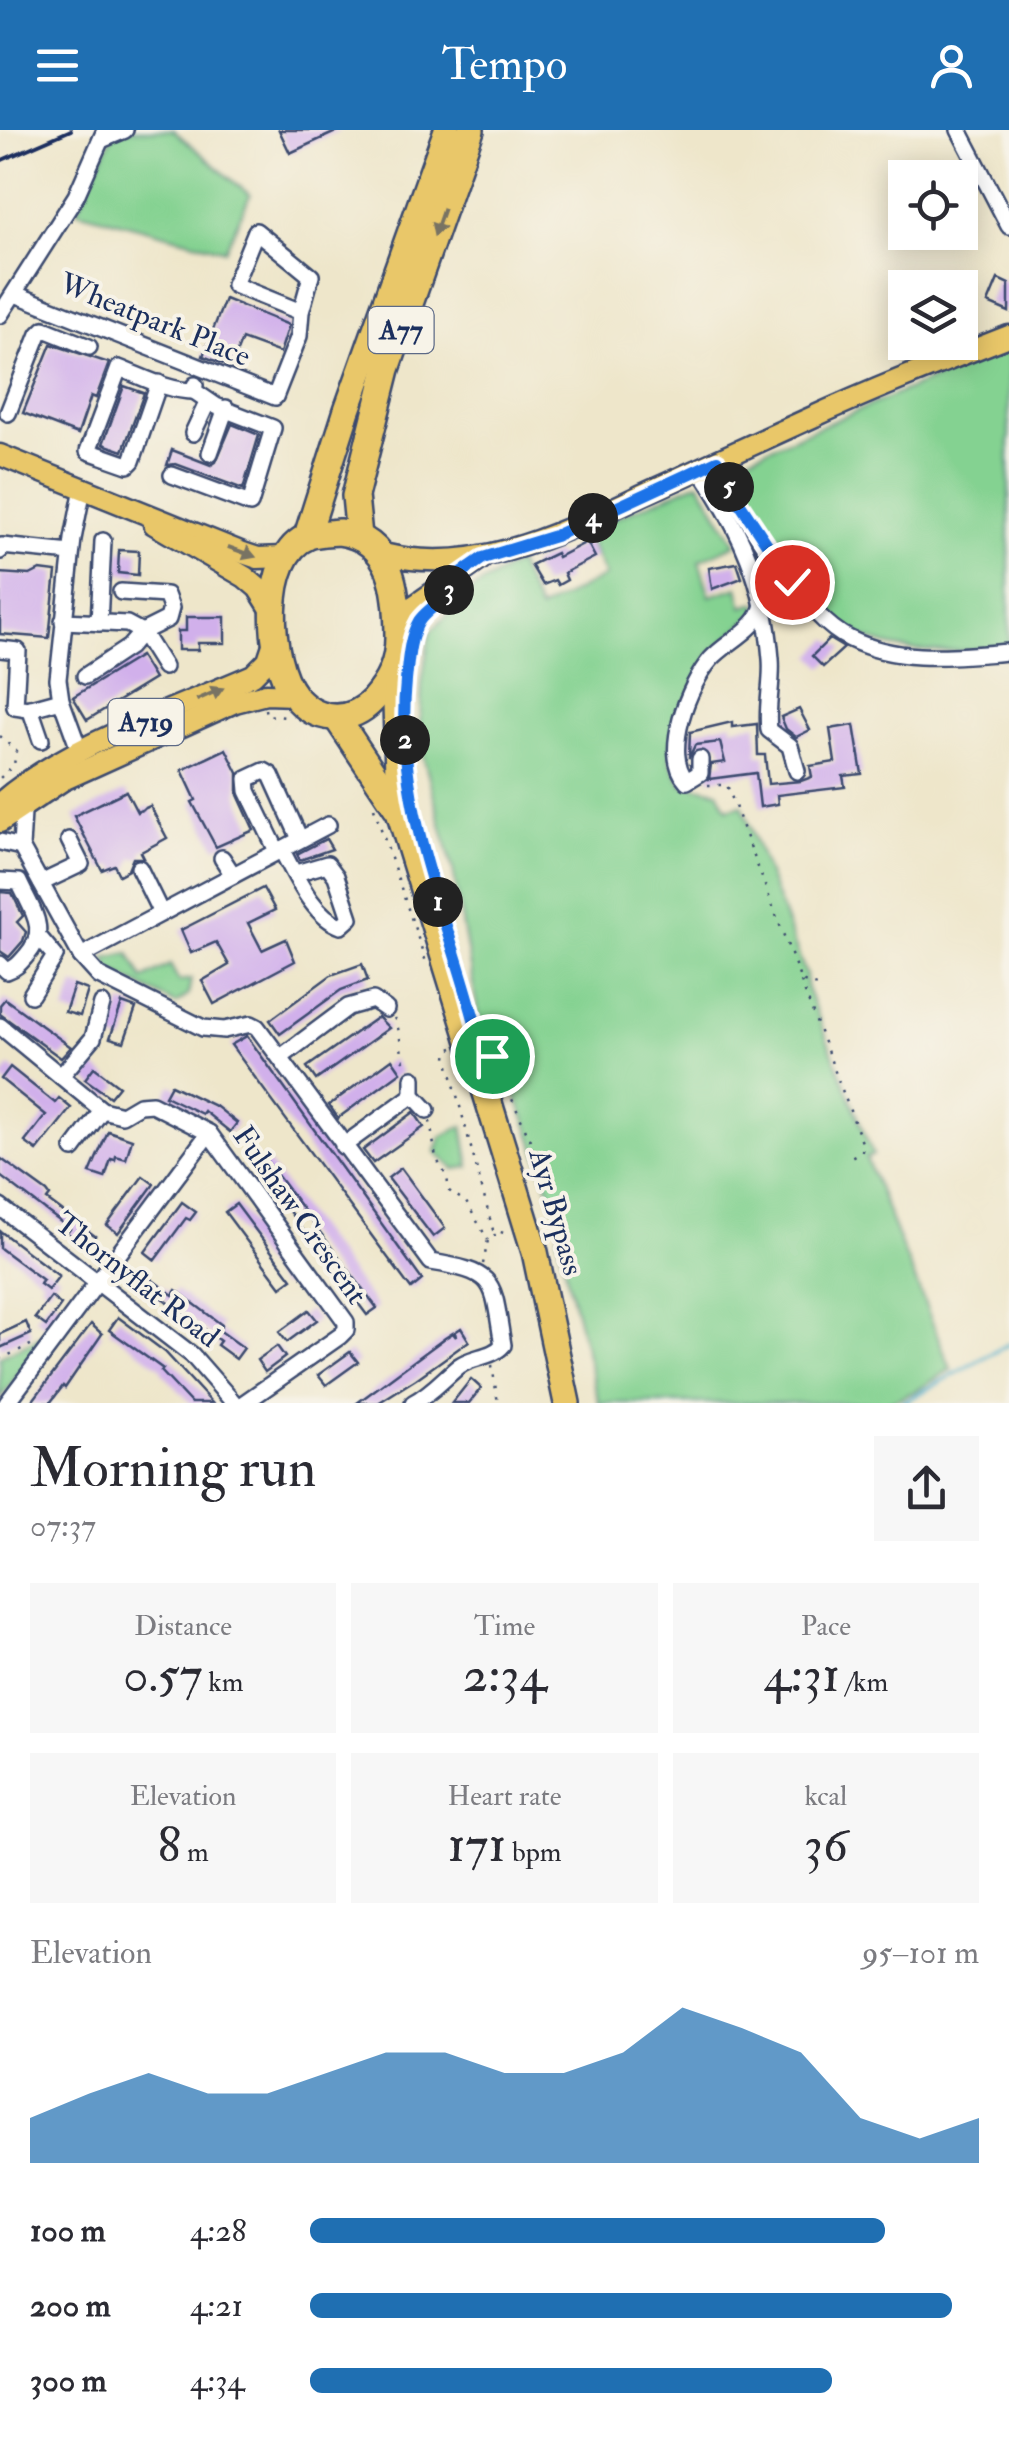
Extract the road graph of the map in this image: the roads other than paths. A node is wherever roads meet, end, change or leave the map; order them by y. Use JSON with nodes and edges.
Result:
{"nodes":[{"id":1,"x":124,"y":130,"type":"edge"},
{"id":2,"x":447,"y":130,"type":"edge"},
{"id":3,"x":471,"y":130,"type":"edge"},
{"id":4,"x":958,"y":130,"type":"edge"},
{"id":5,"x":103,"y":135,"type":"edge"},
{"id":6,"x":1009,"y":226,"type":"edge"},
{"id":7,"x":14,"y":294,"type":"junction"},
{"id":8,"x":52,"y":308,"type":"junction"},
{"id":9,"x":301,"y":312,"type":"junction"},
{"id":10,"x":0,"y":315,"type":"edge"},
{"id":11,"x":44,"y":329,"type":"junction"},
{"id":12,"x":1009,"y":336,"type":"edge"},
{"id":13,"x":89,"y":347,"type":"dead end"},
{"id":14,"x":201,"y":367,"type":"junction"},
{"id":15,"x":160,"y":383,"type":"junction"},
{"id":16,"x":194,"y":391,"type":"junction"},
{"id":17,"x":208,"y":401,"type":"junction"},
{"id":18,"x":226,"y":408,"type":"junction"},
{"id":19,"x":8,"y":413,"type":"dead end"},
{"id":20,"x":193,"y":433,"type":"dead end"},
{"id":21,"x":210,"y":453,"type":"dead end"},
{"id":22,"x":0,"y":455,"type":"edge"},
{"id":23,"x":708,"y":465,"type":"junction"},
{"id":24,"x":172,"y":475,"type":"dead end"},
{"id":25,"x":83,"y":488,"type":"junction"},
{"id":26,"x":136,"y":511,"type":"junction"},
{"id":27,"x":307,"y":536,"type":"junction"},
{"id":28,"x":359,"y":536,"type":"junction"},
{"id":29,"x":103,"y":540,"type":"dead end"},
{"id":30,"x":0,"y":551,"type":"edge"},
{"id":31,"x":71,"y":553,"type":"junction"},
{"id":32,"x":383,"y":554,"type":"junction"},
{"id":33,"x":284,"y":557,"type":"junction"},
{"id":34,"x":483,"y":558,"type":"junction"},
{"id":35,"x":121,"y":592,"type":"dead end"},
{"id":36,"x":762,"y":604,"type":"junction"},
{"id":37,"x":64,"y":622,"type":"junction"},
{"id":38,"x":275,"y":622,"type":"junction"},
{"id":39,"x":398,"y":622,"type":"junction"},
{"id":40,"x":99,"y":623,"type":"junction"},
{"id":41,"x":142,"y":632,"type":"junction"},
{"id":42,"x":0,"y":649,"type":"edge"},
{"id":43,"x":1009,"y":652,"type":"edge"},
{"id":44,"x":164,"y":667,"type":"dead end"},
{"id":45,"x":395,"y":667,"type":"junction"},
{"id":46,"x":85,"y":676,"type":"dead end"},
{"id":47,"x":61,"y":700,"type":"junction"},
{"id":48,"x":292,"y":706,"type":"junction"},
{"id":49,"x":30,"y":708,"type":"junction"},
{"id":50,"x":338,"y":720,"type":"junction"},
{"id":51,"x":41,"y":740,"type":"dead end"},
{"id":52,"x":80,"y":752,"type":"junction"},
{"id":53,"x":700,"y":760,"type":"dead end"},
{"id":54,"x":798,"y":771,"type":"dead end"},
{"id":55,"x":0,"y":803,"type":"edge"},
{"id":56,"x":28,"y":803,"type":"junction"},
{"id":57,"x":399,"y":811,"type":"junction"},
{"id":58,"x":0,"y":822,"type":"edge"},
{"id":59,"x":328,"y":825,"type":"dead end"},
{"id":60,"x":300,"y":839,"type":"junction"},
{"id":61,"x":68,"y":840,"type":"dead end"},
{"id":62,"x":0,"y":842,"type":"edge"},
{"id":63,"x":21,"y":847,"type":"junction"},
{"id":64,"x":279,"y":850,"type":"junction"},
{"id":65,"x":222,"y":858,"type":"dead end"},
{"id":66,"x":139,"y":868,"type":"dead end"},
{"id":67,"x":296,"y":873,"type":"dead end"},
{"id":68,"x":233,"y":875,"type":"junction"},
{"id":69,"x":0,"y":881,"type":"edge"},
{"id":70,"x":41,"y":883,"type":"junction"},
{"id":71,"x":161,"y":913,"type":"junction"},
{"id":72,"x":61,"y":919,"type":"junction"},
{"id":73,"x":40,"y":934,"type":"junction"},
{"id":74,"x":82,"y":956,"type":"junction"},
{"id":75,"x":0,"y":964,"type":"edge"},
{"id":76,"x":375,"y":981,"type":"dead end"},
{"id":77,"x":31,"y":994,"type":"dead end"},
{"id":78,"x":102,"y":1004,"type":"dead end"},
{"id":79,"x":0,"y":1026,"type":"edge"},
{"id":80,"x":281,"y":1058,"type":"junction"},
{"id":81,"x":410,"y":1074,"type":"road end"},
{"id":82,"x":61,"y":1076,"type":"junction"},
{"id":83,"x":414,"y":1095,"type":"junction"},
{"id":84,"x":102,"y":1110,"type":"junction"},
{"id":85,"x":428,"y":1114,"type":"road end"},
{"id":86,"x":210,"y":1133,"type":"junction"},
{"id":87,"x":342,"y":1146,"type":"junction"},
{"id":88,"x":73,"y":1149,"type":"dead end"},
{"id":89,"x":0,"y":1208,"type":"edge"},
{"id":90,"x":98,"y":1282,"type":"junction"},
{"id":91,"x":7,"y":1403,"type":"edge"},
{"id":92,"x":234,"y":1403,"type":"edge"},
{"id":93,"x":244,"y":1403,"type":"edge"},
{"id":94,"x":414,"y":1403,"type":"edge"},
{"id":95,"x":567,"y":1403,"type":"edge"}],
"edges":[{"from":1,"to":5,"type":"street"},
{"from":2,"to":27,"type":"highway","number":"A77"},
{"from":3,"to":28,"type":"highway","number":"A77","one_way":true},
{"from":4,"to":6,"type":"street"},
{"from":5,"to":7,"type":"street"},
{"from":7,"to":8,"type":"street","name":"Wheatpark Place"},
{"from":7,"to":10,"type":"street"},
{"from":8,"to":11,"type":"street"},
{"from":8,"to":14,"type":"street","name":"Wheatpark Place"},
{"from":9,"to":9,"type":"street"},
{"from":9,"to":14,"type":"street","name":"Wheatpark Place"},
{"from":11,"to":13,"type":"street"},
{"from":11,"to":19,"type":"street"},
{"from":12,"to":23,"type":"main road"},
{"from":14,"to":16,"type":"street"},
{"from":15,"to":15,"type":"street"},
{"from":15,"to":16,"type":"street"},
{"from":16,"to":17,"type":"street"},
{"from":17,"to":18,"type":"street"},
{"from":17,"to":20,"type":"street"},
{"from":18,"to":21,"type":"street"},
{"from":18,"to":24,"type":"street"},
{"from":22,"to":25,"type":"main road"},
{"from":23,"to":34,"type":"main road"},
{"from":23,"to":36,"type":"street"},
{"from":23,"to":43,"type":"street"},
{"from":25,"to":26,"type":"main road"},
{"from":25,"to":31,"type":"street"},
{"from":26,"to":33,"type":"main road","one_way":true},
{"from":26,"to":38,"type":"main road"},
{"from":27,"to":28,"type":"highway"},
{"from":27,"to":33,"type":"highway"},
{"from":28,"to":32,"type":"highway"},
{"from":29,"to":40,"type":"street"},
{"from":30,"to":31,"type":"street"},
{"from":31,"to":37,"type":"street"},
{"from":32,"to":34,"type":"main road"},
{"from":32,"to":39,"type":"highway"},
{"from":33,"to":38,"type":"highway"},
{"from":34,"to":39,"type":"main road"},
{"from":35,"to":41,"type":"street"},
{"from":36,"to":53,"type":"street"},
{"from":36,"to":54,"type":"street"},
{"from":37,"to":40,"type":"street"},
{"from":37,"to":47,"type":"street"},
{"from":38,"to":48,"type":"highway"},
{"from":52,"to":38,"type":"main road","number":"A719","one_way":true},
{"from":39,"to":45,"type":"highway"},
{"from":40,"to":41,"type":"street"},
{"from":41,"to":44,"type":"street"},
{"from":41,"to":46,"type":"street"},
{"from":42,"to":49,"type":"street"},
{"from":45,"to":50,"type":"highway"},
{"from":45,"to":57,"type":"highway","name":"Ayr Bypass"},
{"from":47,"to":49,"type":"street"},
{"from":47,"to":52,"type":"street"},
{"from":48,"to":50,"type":"highway"},
{"from":48,"to":56,"type":"main road","number":"A719"},
{"from":49,"to":51,"type":"street"},
{"from":50,"to":57,"type":"highway","name":"Ayr Bypass"},
{"from":52,"to":55,"type":"main road","number":"A719"},
{"from":56,"to":58,"type":"main road","number":"A719"},
{"from":56,"to":63,"type":"street"},
{"from":57,"to":95,"type":"highway","name":"Ayr Bypass"},
{"from":59,"to":60,"type":"street"},
{"from":60,"to":64,"type":"street"},
{"from":60,"to":64,"type":"street"},
{"from":61,"to":70,"type":"street"},
{"from":62,"to":63,"type":"street"},
{"from":63,"to":70,"type":"street"},
{"from":64,"to":67,"type":"street"},
{"from":64,"to":68,"type":"street"},
{"from":65,"to":68,"type":"street"},
{"from":66,"to":71,"type":"street"},
{"from":68,"to":71,"type":"street"},
{"from":69,"to":73,"type":"street"},
{"from":70,"to":72,"type":"street"},
{"from":71,"to":74,"type":"street"},
{"from":72,"to":73,"type":"street"},
{"from":72,"to":74,"type":"street"},
{"from":73,"to":75,"type":"street"},
{"from":73,"to":77,"type":"street"},
{"from":74,"to":80,"type":"street"},
{"from":76,"to":80,"type":"street"},
{"from":78,"to":82,"type":"street"},
{"from":79,"to":82,"type":"street"},
{"from":80,"to":87,"type":"street"},
{"from":81,"to":83,"type":"street"},
{"from":82,"to":84,"type":"street"},
{"from":83,"to":85,"type":"street"},
{"from":83,"to":87,"type":"street"},
{"from":84,"to":86,"type":"street"},
{"from":84,"to":88,"type":"street"},
{"from":86,"to":90,"type":"street","name":"Fulshaw Crescent"},
{"from":86,"to":93,"type":"street","name":"Fulshaw Crescent"},
{"from":87,"to":94,"type":"street"},
{"from":89,"to":90,"type":"street","name":"Thornyflat Road"},
{"from":90,"to":91,"type":"street","name":"Fulshaw Crescent"},
{"from":90,"to":92,"type":"street","name":"Thornyflat Road"}]}
